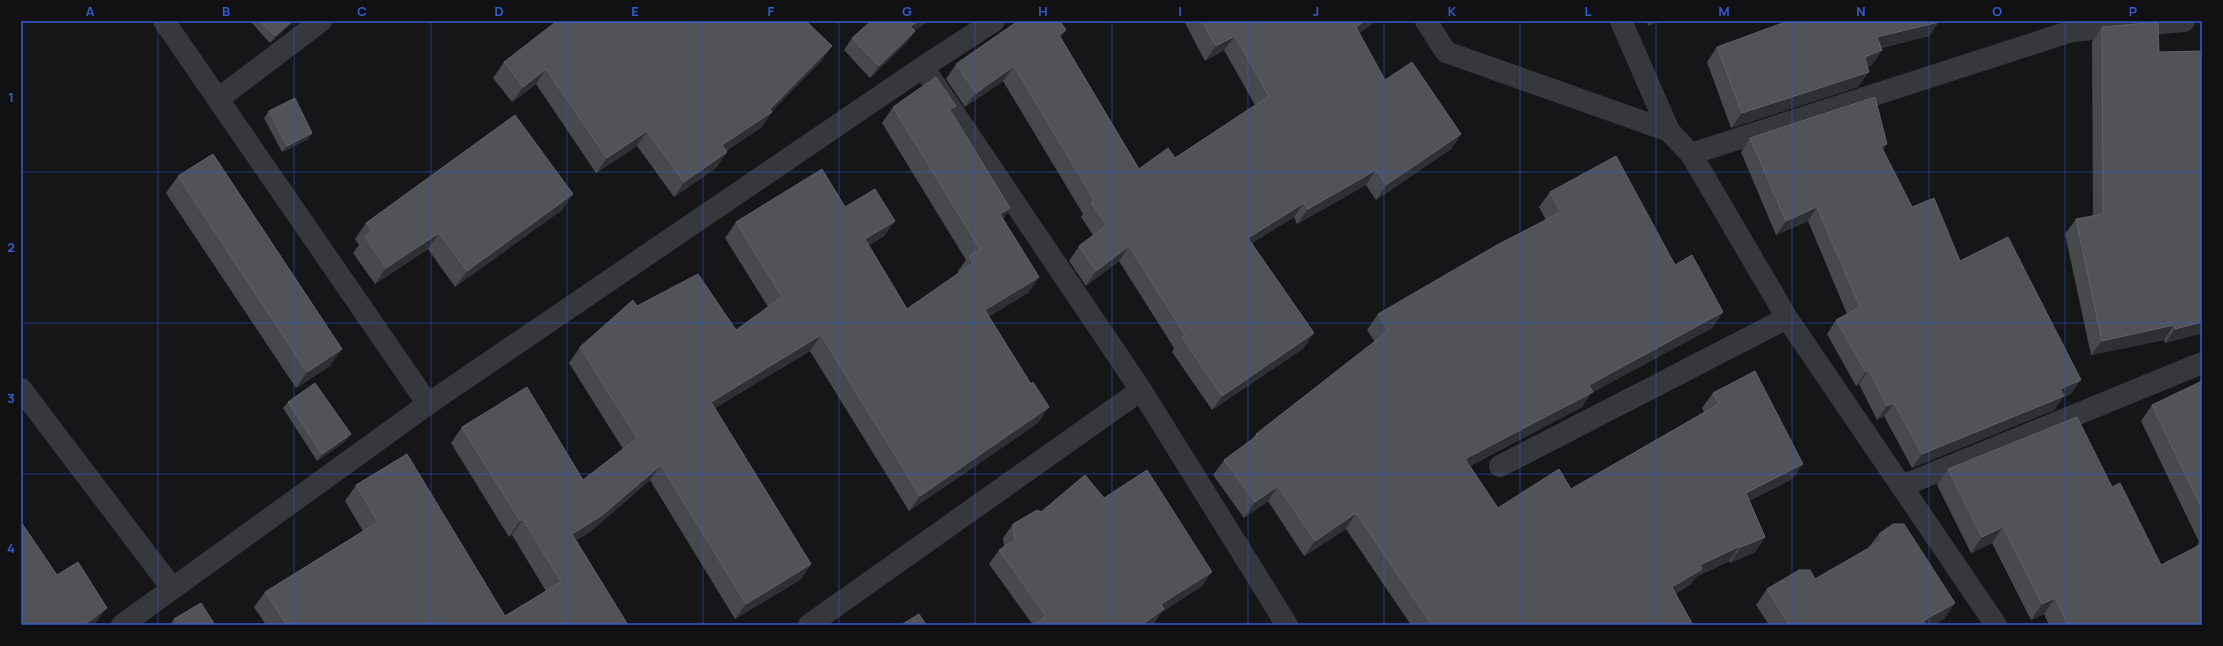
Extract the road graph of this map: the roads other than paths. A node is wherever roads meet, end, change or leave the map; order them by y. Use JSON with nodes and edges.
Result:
{"nodes":[{"id":1,"x":164,"y":21,"type":"edge"},
{"id":2,"x":321,"y":21,"type":"edge"},
{"id":3,"x":994,"y":21,"type":"edge"},
{"id":4,"x":1426,"y":21,"type":"edge"},
{"id":5,"x":1621,"y":21,"type":"edge"},
{"id":6,"x":2184,"y":21,"type":"edge"},
{"id":7,"x":923,"y":67,"type":"junction"},
{"id":8,"x":218,"y":99,"type":"junction"},
{"id":9,"x":1669,"y":131,"type":"junction"},
{"id":10,"x":1691,"y":154,"type":"junction"},
{"id":11,"x":1787,"y":318,"type":"junction"},
{"id":12,"x":2202,"y":363,"type":"edge"},
{"id":13,"x":21,"y":389,"type":"edge"},
{"id":14,"x":1141,"y":390,"type":"junction"},
{"id":15,"x":428,"y":404,"type":"junction"},
{"id":16,"x":1500,"y":466,"type":"dead end"},
{"id":17,"x":1902,"y":486,"type":"junction"},
{"id":18,"x":172,"y":588,"type":"junction"},
{"id":19,"x":122,"y":625,"type":"edge"},
{"id":20,"x":809,"y":625,"type":"edge"},
{"id":21,"x":1287,"y":625,"type":"edge"},
{"id":22,"x":1996,"y":625,"type":"edge"}],
"edges":[{"from":1,"to":8,"type":"street"},
{"from":2,"to":8,"type":"street"},
{"from":3,"to":7,"type":"street"},
{"from":4,"to":9,"type":"street"},
{"from":5,"to":9,"type":"street"},
{"from":6,"to":10,"type":"street"},
{"from":7,"to":14,"type":"street"},
{"from":7,"to":15,"type":"street"},
{"from":8,"to":15,"type":"street"},
{"from":9,"to":10,"type":"street"},
{"from":10,"to":11,"type":"street"},
{"from":11,"to":16,"type":"street"},
{"from":11,"to":17,"type":"street"},
{"from":12,"to":17,"type":"street"},
{"from":13,"to":18,"type":"street"},
{"from":14,"to":20,"type":"street"},
{"from":14,"to":21,"type":"street"},
{"from":15,"to":18,"type":"street"},
{"from":17,"to":22,"type":"street"},
{"from":18,"to":19,"type":"street"}]}
